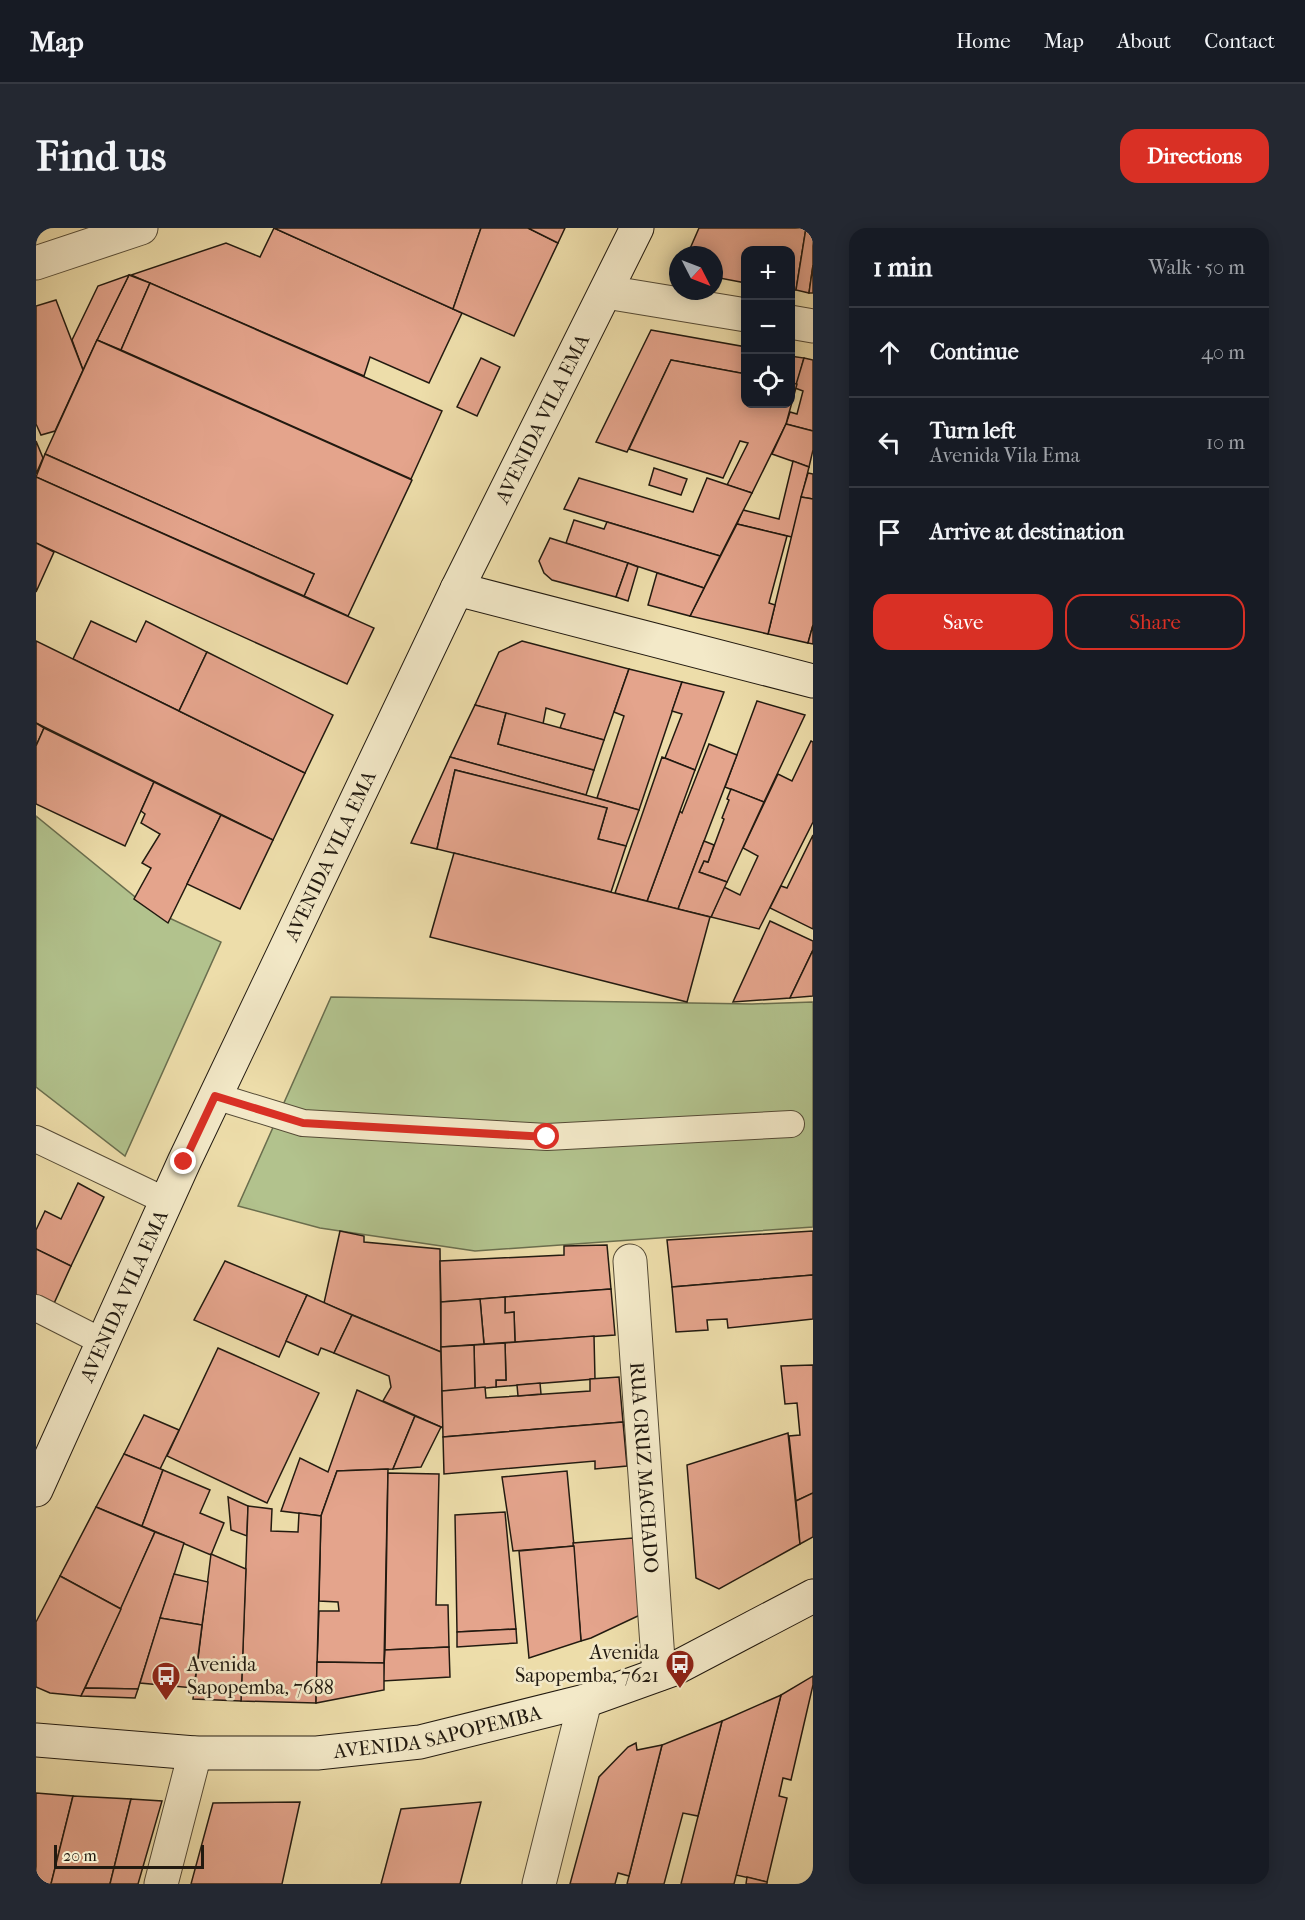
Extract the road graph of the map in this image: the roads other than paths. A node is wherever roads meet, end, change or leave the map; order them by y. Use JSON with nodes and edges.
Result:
{"nodes":[{"id":1,"x":141,"y":228,"type":"edge"},
{"id":2,"x":637,"y":228,"type":"edge"},
{"id":3,"x":36,"y":263,"type":"edge"},
{"id":4,"x":606,"y":292,"type":"junction"},
{"id":5,"x":741,"y":314,"type":"edge"},
{"id":6,"x":795,"y":323,"type":"edge"},
{"id":7,"x":813,"y":326,"type":"edge"},
{"id":8,"x":457,"y":589,"type":"junction"},
{"id":9,"x":813,"y":681,"type":"edge"},
{"id":10,"x":215,"y":1096,"type":"junction"},
{"id":11,"x":790,"y":1124,"type":"dead end"},
{"id":12,"x":36,"y":1139,"type":"edge"},
{"id":13,"x":166,"y":1202,"type":"junction"},
{"id":14,"x":630,"y":1261,"type":"dead end"},
{"id":15,"x":36,"y":1308,"type":"edge"},
{"id":16,"x":103,"y":1342,"type":"junction"},
{"id":17,"x":36,"y":1490,"type":"edge"},
{"id":18,"x":813,"y":1596,"type":"edge"},
{"id":19,"x":659,"y":1674,"type":"junction"},
{"id":20,"x":585,"y":1701,"type":"junction"},
{"id":21,"x":36,"y":1740,"type":"edge"},
{"id":22,"x":195,"y":1753,"type":"junction"},
{"id":23,"x":161,"y":1884,"type":"edge"},
{"id":24,"x":539,"y":1884,"type":"edge"}],
"edges":[{"from":1,"to":3,"type":"main road"},
{"from":2,"to":4,"type":"main road","name":"AVENIDA VILA EMA"},
{"from":4,"to":5,"type":"main road"},
{"from":4,"to":8,"type":"main road","name":"AVENIDA VILA EMA"},
{"from":6,"to":7,"type":"main road"},
{"from":8,"to":9,"type":"main road"},
{"from":8,"to":10,"type":"main road","name":"AVENIDA VILA EMA"},
{"from":10,"to":11,"type":"lane"},
{"from":10,"to":13,"type":"main road","name":"AVENIDA VILA EMA"},
{"from":12,"to":13,"type":"lane"},
{"from":13,"to":16,"type":"main road","name":"AVENIDA VILA EMA"},
{"from":14,"to":19,"type":"main road","name":"RUA CRUZ MACHADO"},
{"from":15,"to":16,"type":"lane"},
{"from":16,"to":17,"type":"main road","name":"AVENIDA VILA EMA"},
{"from":18,"to":19,"type":"main road","name":"AVENIDA SAPOPEMBA"},
{"from":19,"to":20,"type":"main road","name":"AVENIDA SAPOPEMBA"},
{"from":20,"to":22,"type":"main road","name":"AVENIDA SAPOPEMBA"},
{"from":20,"to":24,"type":"main road"},
{"from":21,"to":22,"type":"main road","name":"AVENIDA SAPOPEMBA"},
{"from":22,"to":23,"type":"main road"}]}
